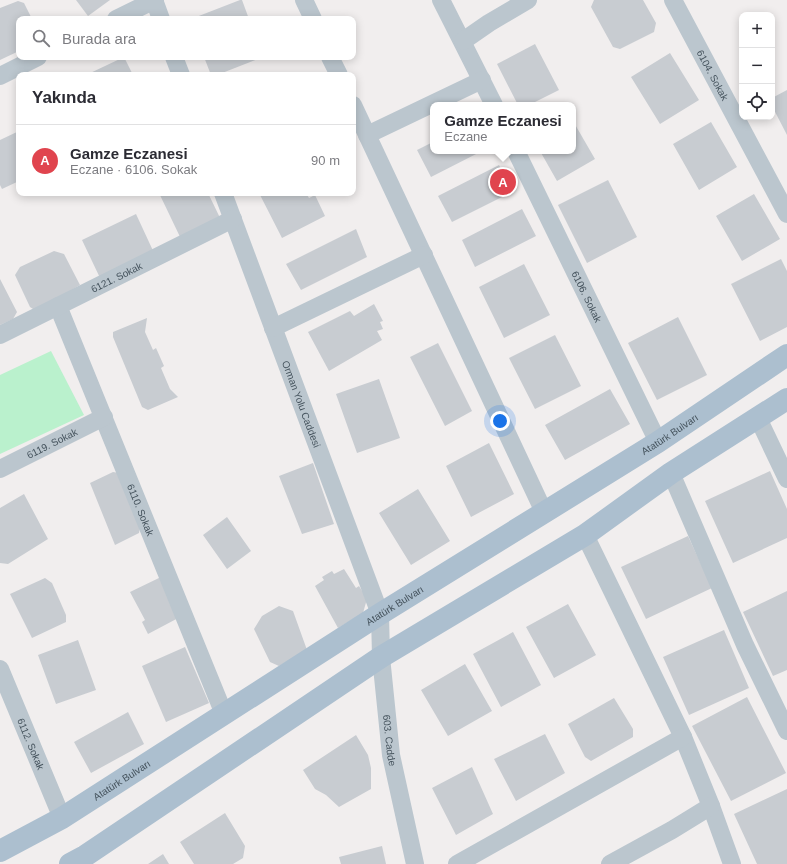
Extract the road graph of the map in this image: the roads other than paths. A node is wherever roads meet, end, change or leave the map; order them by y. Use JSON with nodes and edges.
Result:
{"nodes":[{"id":1,"x":154,"y":0,"type":"edge"},
{"id":2,"x":304,"y":0,"type":"edge"},
{"id":3,"x":441,"y":0,"type":"edge"},
{"id":4,"x":528,"y":0,"type":"edge"},
{"id":5,"x":673,"y":0,"type":"edge"},
{"id":6,"x":122,"y":16,"type":"edge"},
{"id":7,"x":160,"y":16,"type":"edge"},
{"id":8,"x":312,"y":16,"type":"edge"},
{"id":9,"x":463,"y":41,"type":"junction"},
{"id":10,"x":32,"y":60,"type":"edge"},
{"id":11,"x":175,"y":60,"type":"edge"},
{"id":12,"x":332,"y":60,"type":"edge"},
{"id":13,"x":180,"y":72,"type":"edge"},
{"id":14,"x":338,"y":72,"type":"edge"},
{"id":15,"x":0,"y":76,"type":"edge"},
{"id":16,"x":482,"y":80,"type":"junction"},
{"id":17,"x":436,"y":102,"type":"edge"},
{"id":18,"x":493,"y":102,"type":"edge"},
{"id":19,"x":430,"y":105,"type":"edge"},
{"id":20,"x":356,"y":111,"type":"edge"},
{"id":21,"x":367,"y":135,"type":"junction"},
{"id":22,"x":517,"y":154,"type":"edge"},
{"id":23,"x":224,"y":196,"type":"edge"},
{"id":24,"x":787,"y":214,"type":"edge"},
{"id":25,"x":233,"y":219,"type":"junction"},
{"id":26,"x":424,"y":255,"type":"junction"},
{"id":27,"x":58,"y":306,"type":"junction"},
{"id":28,"x":273,"y":328,"type":"junction"},
{"id":29,"x":0,"y":335,"type":"edge"},
{"id":30,"x":787,"y":355,"type":"edge"},
{"id":31,"x":787,"y":399,"type":"edge"},
{"id":32,"x":104,"y":417,"type":"junction"},
{"id":33,"x":758,"y":418,"type":"junction"},
{"id":34,"x":658,"y":442,"type":"junction"},
{"id":35,"x":0,"y":469,"type":"edge"},
{"id":36,"x":672,"y":472,"type":"junction"},
{"id":37,"x":787,"y":479,"type":"edge"},
{"id":38,"x":544,"y":512,"type":"junction"},
{"id":39,"x":585,"y":536,"type":"junction"},
{"id":40,"x":380,"y":614,"type":"junction"},
{"id":41,"x":381,"y":657,"type":"junction"},
{"id":42,"x":0,"y":669,"type":"edge"},
{"id":43,"x":224,"y":714,"type":"junction"},
{"id":44,"x":787,"y":731,"type":"edge"},
{"id":45,"x":682,"y":737,"type":"junction"},
{"id":46,"x":711,"y":806,"type":"junction"},
{"id":47,"x":62,"y":818,"type":"junction"},
{"id":48,"x":0,"y":851,"type":"edge"},
{"id":49,"x":82,"y":861,"type":"edge"},
{"id":50,"x":415,"y":864,"type":"edge"},
{"id":51,"x":457,"y":864,"type":"edge"},
{"id":52,"x":610,"y":864,"type":"edge"},
{"id":53,"x":732,"y":864,"type":"edge"}],
"edges":[{"from":1,"to":6,"type":"street"},
{"from":1,"to":7,"type":"street"},
{"from":2,"to":8,"type":"street"},
{"from":3,"to":9,"type":"street"},
{"from":4,"to":9,"type":"street"},
{"from":5,"to":24,"type":"street","name":"6104. Sokak"},
{"from":9,"to":16,"type":"street"},
{"from":10,"to":15,"type":"street"},
{"from":11,"to":13,"type":"street"},
{"from":12,"to":14,"type":"street"},
{"from":16,"to":17,"type":"street"},
{"from":16,"to":18,"type":"street"},
{"from":19,"to":21,"type":"street"},
{"from":20,"to":21,"type":"street"},
{"from":21,"to":26,"type":"street"},
{"from":22,"to":34,"type":"street","name":"6106. Sokak"},
{"from":23,"to":25,"type":"street","name":"Orman Yolu Caddesi"},
{"from":25,"to":27,"type":"street","name":"6121. Sokak"},
{"from":25,"to":28,"type":"street","name":"Orman Yolu Caddesi"},
{"from":26,"to":28,"type":"street"},
{"from":26,"to":38,"type":"street"},
{"from":27,"to":29,"type":"street","name":"6121. Sokak"},
{"from":27,"to":32,"type":"street","name":"6110. Sokak"},
{"from":28,"to":40,"type":"street","name":"Orman Yolu Caddesi"},
{"from":30,"to":34,"type":"main road","name":"Atatürk Bulvarı"},
{"from":31,"to":33,"type":"main road"},
{"from":32,"to":35,"type":"street","name":"6119. Sokak"},
{"from":32,"to":43,"type":"street","name":"6110. Sokak"},
{"from":33,"to":36,"type":"main road"},
{"from":33,"to":37,"type":"street"},
{"from":34,"to":38,"type":"main road","name":"Atatürk Bulvarı"},
{"from":36,"to":39,"type":"main road"},
{"from":36,"to":44,"type":"street"},
{"from":38,"to":40,"type":"main road","name":"Atatürk Bulvarı"},
{"from":39,"to":41,"type":"main road"},
{"from":39,"to":45,"type":"street"},
{"from":40,"to":41,"type":"street","name":"603. Cadde"},
{"from":40,"to":43,"type":"main road","name":"Atatürk Bulvarı"},
{"from":41,"to":49,"type":"main road"},
{"from":41,"to":50,"type":"street","name":"603. Cadde"},
{"from":42,"to":47,"type":"street","name":"6112. Sokak"},
{"from":43,"to":47,"type":"main road","name":"Atatürk Bulvarı"},
{"from":45,"to":46,"type":"street"},
{"from":45,"to":51,"type":"street"},
{"from":46,"to":52,"type":"street"},
{"from":46,"to":53,"type":"street"},
{"from":47,"to":48,"type":"main road","name":"Atatürk Bulvarı"}]}
